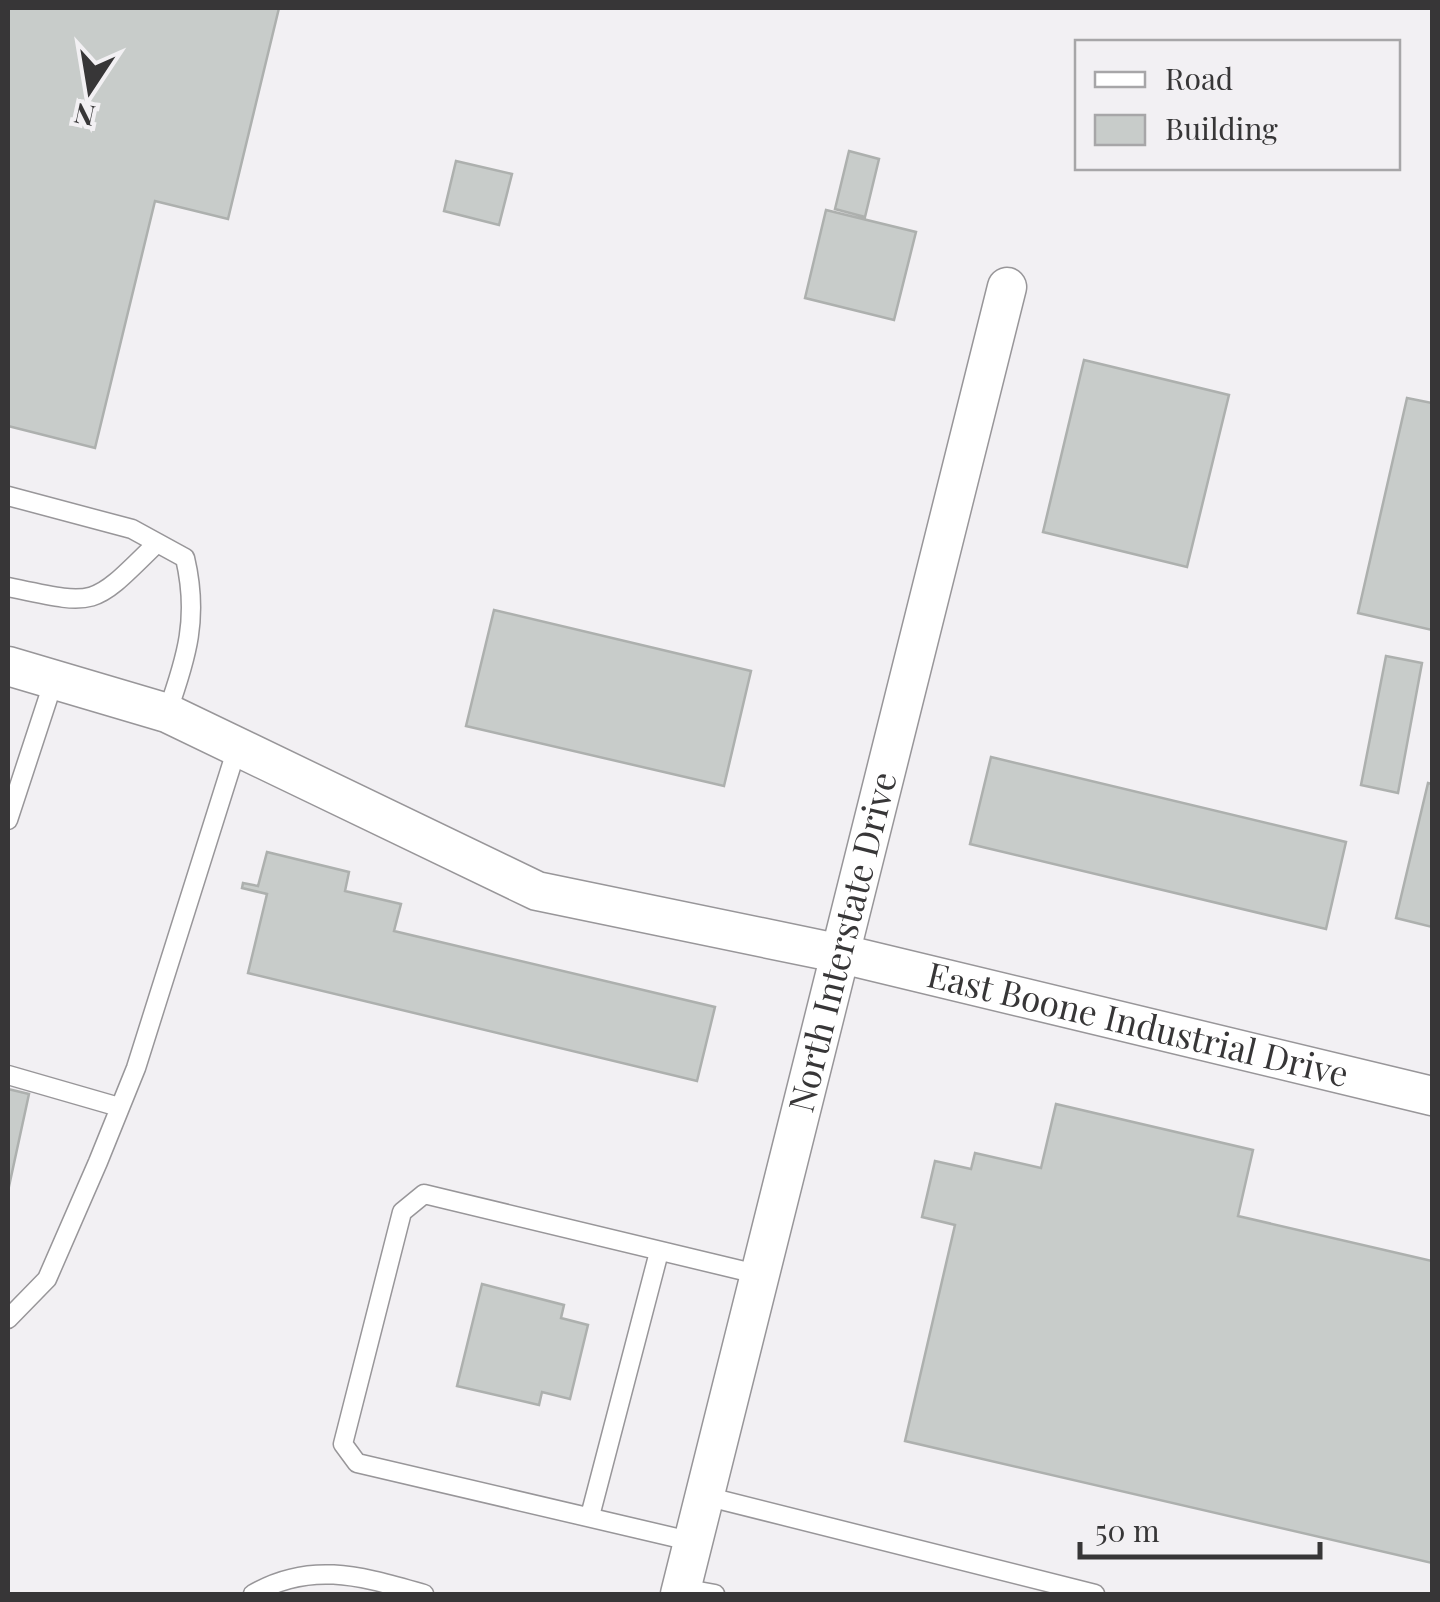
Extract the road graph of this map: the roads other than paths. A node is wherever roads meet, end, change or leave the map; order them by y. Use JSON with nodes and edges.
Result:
{"nodes":[{"id":1,"x":1007,"y":287,"type":"dead end"},
{"id":2,"x":8,"y":496,"type":"edge"},
{"id":3,"x":157,"y":542,"type":"junction"},
{"id":4,"x":8,"y":587,"type":"edge"},
{"id":5,"x":8,"y":666,"type":"edge"},
{"id":6,"x":54,"y":680,"type":"junction"},
{"id":7,"x":167,"y":714,"type":"junction"},
{"id":8,"x":237,"y":748,"type":"junction"},
{"id":9,"x":8,"y":820,"type":"edge"},
{"id":10,"x":842,"y":954,"type":"junction"},
{"id":11,"x":8,"y":1075,"type":"edge"},
{"id":12,"x":1432,"y":1096,"type":"edge"},
{"id":13,"x":119,"y":1108,"type":"junction"},
{"id":14,"x":659,"y":1252,"type":"junction"},
{"id":15,"x":761,"y":1275,"type":"junction"},
{"id":16,"x":8,"y":1319,"type":"edge"},
{"id":17,"x":705,"y":1496,"type":"junction"},
{"id":18,"x":590,"y":1516,"type":"junction"},
{"id":19,"x":694,"y":1542,"type":"junction"},
{"id":20,"x":692,"y":1592,"type":"edge"},
{"id":21,"x":253,"y":1594,"type":"edge"},
{"id":22,"x":424,"y":1594,"type":"edge"},
{"id":23,"x":1095,"y":1594,"type":"edge"}],
"edges":[{"from":1,"to":10,"type":"street","name":"North Interstate Drive"},
{"from":2,"to":3,"type":"lane"},
{"from":3,"to":4,"type":"lane"},
{"from":3,"to":7,"type":"lane"},
{"from":5,"to":6,"type":"street","name":"East Boone Industrial Drive"},
{"from":6,"to":7,"type":"street","name":"East Boone Industrial Drive"},
{"from":6,"to":9,"type":"lane"},
{"from":7,"to":8,"type":"street","name":"East Boone Industrial Drive"},
{"from":8,"to":10,"type":"street","name":"East Boone Industrial Drive"},
{"from":8,"to":13,"type":"lane"},
{"from":10,"to":12,"type":"street","name":"East Boone Industrial Drive"},
{"from":10,"to":15,"type":"street","name":"North Interstate Drive"},
{"from":11,"to":13,"type":"lane"},
{"from":13,"to":16,"type":"lane"},
{"from":14,"to":15,"type":"lane"},
{"from":14,"to":18,"type":"lane"},
{"from":14,"to":18,"type":"lane"},
{"from":15,"to":17,"type":"street","name":"North Interstate Drive"},
{"from":17,"to":19,"type":"street","name":"North Interstate Drive"},
{"from":17,"to":23,"type":"lane"},
{"from":18,"to":19,"type":"lane"},
{"from":19,"to":20,"type":"street","name":"North Interstate Drive"},
{"from":21,"to":22,"type":"lane"}]}
